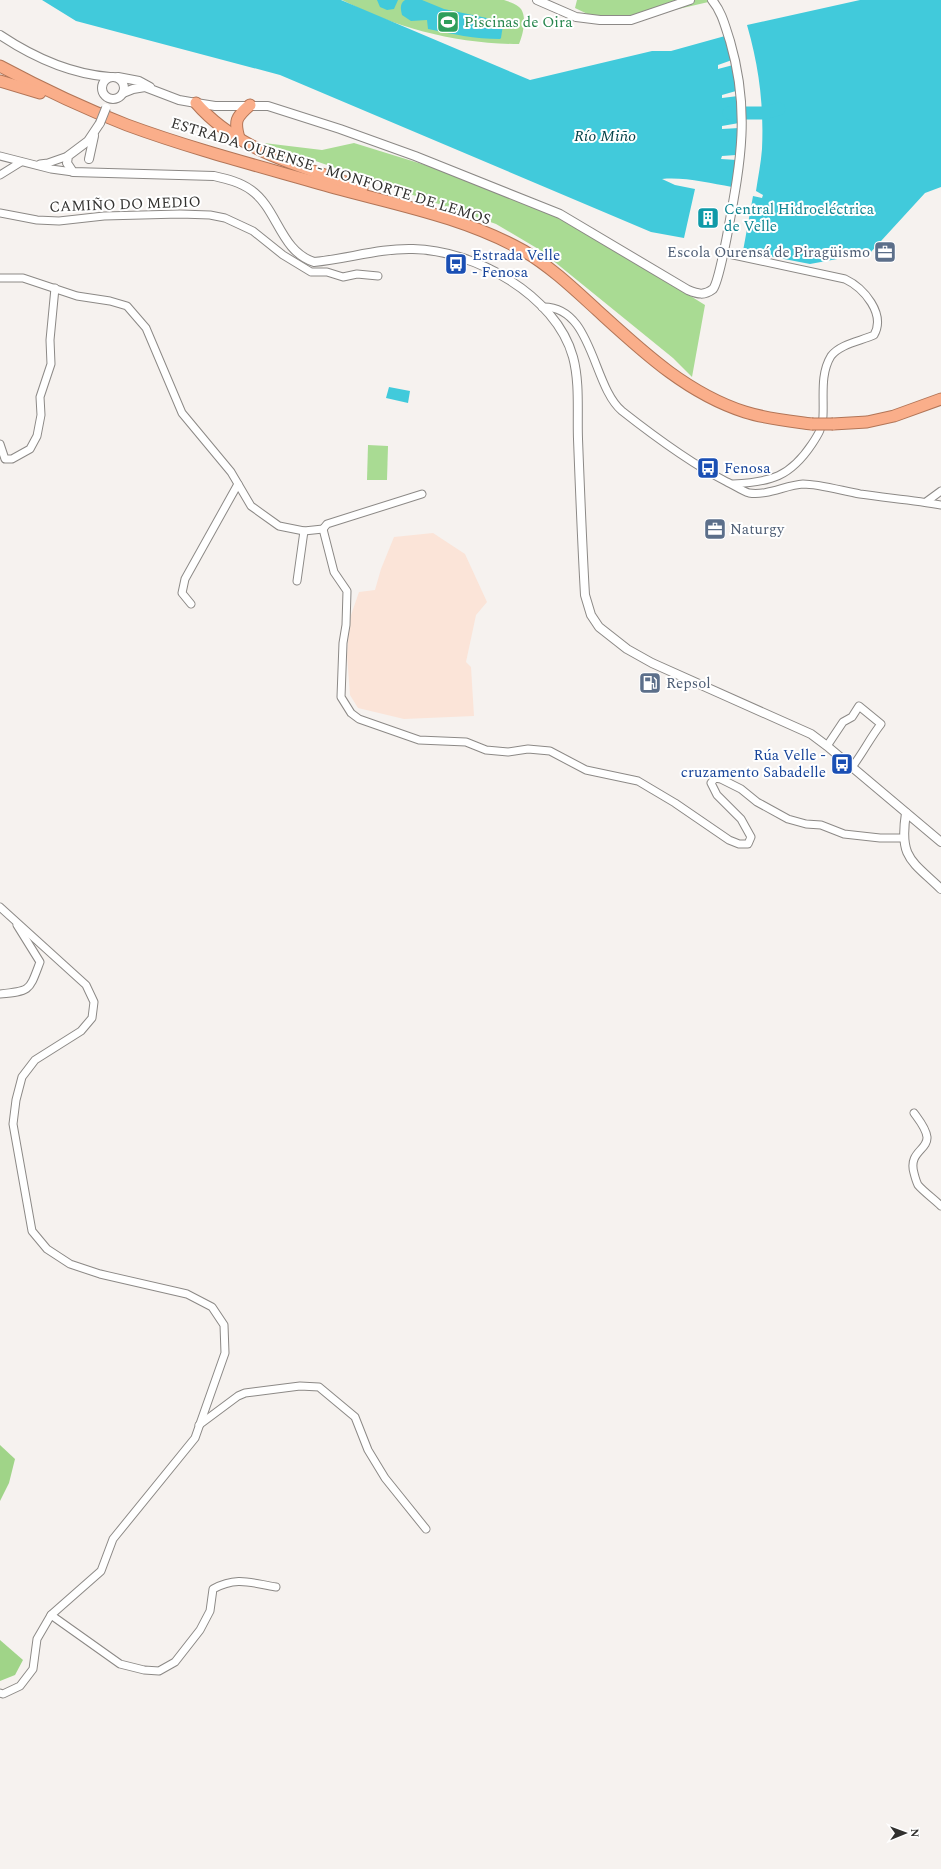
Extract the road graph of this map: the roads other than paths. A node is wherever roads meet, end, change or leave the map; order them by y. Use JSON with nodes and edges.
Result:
{"nodes":[{"id":1,"x":537,"y":0,"type":"edge"},
{"id":2,"x":690,"y":0,"type":"edge"},
{"id":3,"x":712,"y":0,"type":"edge"},
{"id":4,"x":0,"y":35,"type":"edge"},
{"id":5,"x":0,"y":66,"type":"edge"},
{"id":6,"x":76,"y":71,"type":"junction"},
{"id":7,"x":114,"y":77,"type":"junction"},
{"id":8,"x":0,"y":81,"type":"edge"},
{"id":9,"x":103,"y":90,"type":"junction"},
{"id":10,"x":156,"y":90,"type":"junction"},
{"id":11,"x":120,"y":96,"type":"junction"},
{"id":12,"x":196,"y":103,"type":"junction"},
{"id":13,"x":79,"y":105,"type":"junction"},
{"id":14,"x":250,"y":105,"type":"junction"},
{"id":15,"x":106,"y":108,"type":"junction"},
{"id":16,"x":100,"y":122,"type":"junction"},
{"id":17,"x":239,"y":138,"type":"junction"},
{"id":18,"x":72,"y":154,"type":"junction"},
{"id":19,"x":0,"y":156,"type":"edge"},
{"id":20,"x":89,"y":161,"type":"junction"},
{"id":21,"x":20,"y":162,"type":"junction"},
{"id":22,"x":36,"y":164,"type":"junction"},
{"id":23,"x":77,"y":172,"type":"junction"},
{"id":24,"x":109,"y":173,"type":"junction"},
{"id":25,"x":0,"y":175,"type":"edge"},
{"id":26,"x":0,"y":213,"type":"edge"},
{"id":27,"x":443,"y":218,"type":"junction"},
{"id":28,"x":724,"y":253,"type":"junction"},
{"id":29,"x":304,"y":259,"type":"junction"},
{"id":30,"x":299,"y":265,"type":"junction"},
{"id":31,"x":378,"y":276,"type":"dead end"},
{"id":32,"x":0,"y":278,"type":"edge"},
{"id":33,"x":56,"y":288,"type":"junction"},
{"id":34,"x":542,"y":307,"type":"junction"},
{"id":35,"x":941,"y":399,"type":"edge"},
{"id":36,"x":0,"y":444,"type":"edge"},
{"id":37,"x":238,"y":484,"type":"junction"},
{"id":38,"x":730,"y":484,"type":"junction"},
{"id":39,"x":941,"y":492,"type":"edge"},
{"id":40,"x":422,"y":494,"type":"dead end"},
{"id":41,"x":926,"y":502,"type":"junction"},
{"id":42,"x":941,"y":505,"type":"edge"},
{"id":43,"x":324,"y":529,"type":"junction"},
{"id":44,"x":304,"y":531,"type":"junction"},
{"id":45,"x":296,"y":581,"type":"dead end"},
{"id":46,"x":191,"y":604,"type":"dead end"},
{"id":47,"x":827,"y":746,"type":"junction"},
{"id":48,"x":852,"y":767,"type":"junction"},
{"id":49,"x":906,"y":813,"type":"junction"},
{"id":50,"x":903,"y":838,"type":"junction"},
{"id":51,"x":941,"y":842,"type":"edge"},
{"id":52,"x":941,"y":889,"type":"edge"},
{"id":53,"x":0,"y":907,"type":"edge"},
{"id":54,"x":12,"y":918,"type":"junction"},
{"id":55,"x":0,"y":994,"type":"edge"},
{"id":56,"x":914,"y":1113,"type":"dead end"},
{"id":57,"x":941,"y":1206,"type":"edge"},
{"id":58,"x":199,"y":1426,"type":"junction"},
{"id":59,"x":426,"y":1529,"type":"dead end"},
{"id":60,"x":276,"y":1587,"type":"dead end"},
{"id":61,"x":51,"y":1615,"type":"junction"},
{"id":62,"x":0,"y":1693,"type":"edge"}],
"edges":[{"from":1,"to":2,"type":"street"},
{"from":3,"to":28,"type":"street"},
{"from":4,"to":6,"type":"street"},
{"from":5,"to":13,"type":"highway","name":"ESTRADA OURENSE - MONFORTE DE LEMOS"},
{"from":6,"to":7,"type":"street"},
{"from":6,"to":9,"type":"street"},
{"from":7,"to":9,"type":"street"},
{"from":7,"to":10,"type":"street"},
{"from":7,"to":11,"type":"street"},
{"from":8,"to":13,"type":"highway"},
{"from":9,"to":11,"type":"street"},
{"from":9,"to":15,"type":"street"},
{"from":10,"to":11,"type":"street"},
{"from":10,"to":12,"type":"street"},
{"from":11,"to":15,"type":"street"},
{"from":12,"to":14,"type":"street"},
{"from":12,"to":17,"type":"highway"},
{"from":13,"to":27,"type":"highway","name":"ESTRADA OURENSE - MONFORTE DE LEMOS"},
{"from":14,"to":17,"type":"highway"},
{"from":14,"to":28,"type":"street"},
{"from":15,"to":16,"type":"street","bridge":true},
{"from":16,"to":18,"type":"street"},
{"from":16,"to":20,"type":"street"},
{"from":17,"to":27,"type":"highway"},
{"from":18,"to":20,"type":"street"},
{"from":18,"to":22,"type":"street"},
{"from":18,"to":23,"type":"street"},
{"from":19,"to":21,"type":"street"},
{"from":20,"to":23,"type":"street"},
{"from":20,"to":24,"type":"street"},
{"from":21,"to":22,"type":"street"},
{"from":21,"to":25,"type":"street"},
{"from":22,"to":23,"type":"street"},
{"from":23,"to":24,"type":"street"},
{"from":24,"to":29,"type":"street"},
{"from":26,"to":30,"type":"street","name":"CAMIÑO DO MEDIO"},
{"from":27,"to":35,"type":"highway","name":"ESTRADA OURENSE - MONFORTE DE LEMOS","bridge":true},
{"from":28,"to":38,"type":"street"},
{"from":29,"to":30,"type":"street"},
{"from":29,"to":34,"type":"street"},
{"from":30,"to":31,"type":"street","name":"CAMIÑO DO MEDIO"},
{"from":32,"to":33,"type":"street"},
{"from":33,"to":36,"type":"street"},
{"from":33,"to":37,"type":"street"},
{"from":34,"to":38,"type":"street"},
{"from":34,"to":47,"type":"street"},
{"from":37,"to":44,"type":"street"},
{"from":37,"to":46,"type":"street"},
{"from":38,"to":41,"type":"street"},
{"from":39,"to":41,"type":"street"},
{"from":40,"to":43,"type":"street"},
{"from":41,"to":42,"type":"street"},
{"from":43,"to":44,"type":"street"},
{"from":43,"to":50,"type":"street"},
{"from":44,"to":45,"type":"street"},
{"from":47,"to":48,"type":"street"},
{"from":47,"to":48,"type":"street"},
{"from":48,"to":49,"type":"street"},
{"from":49,"to":50,"type":"street"},
{"from":49,"to":51,"type":"street"},
{"from":50,"to":52,"type":"street"},
{"from":53,"to":54,"type":"street"},
{"from":54,"to":55,"type":"street"},
{"from":54,"to":58,"type":"street"},
{"from":56,"to":57,"type":"street"},
{"from":58,"to":59,"type":"street"},
{"from":58,"to":61,"type":"street"},
{"from":60,"to":61,"type":"street"},
{"from":61,"to":62,"type":"street"}]}
